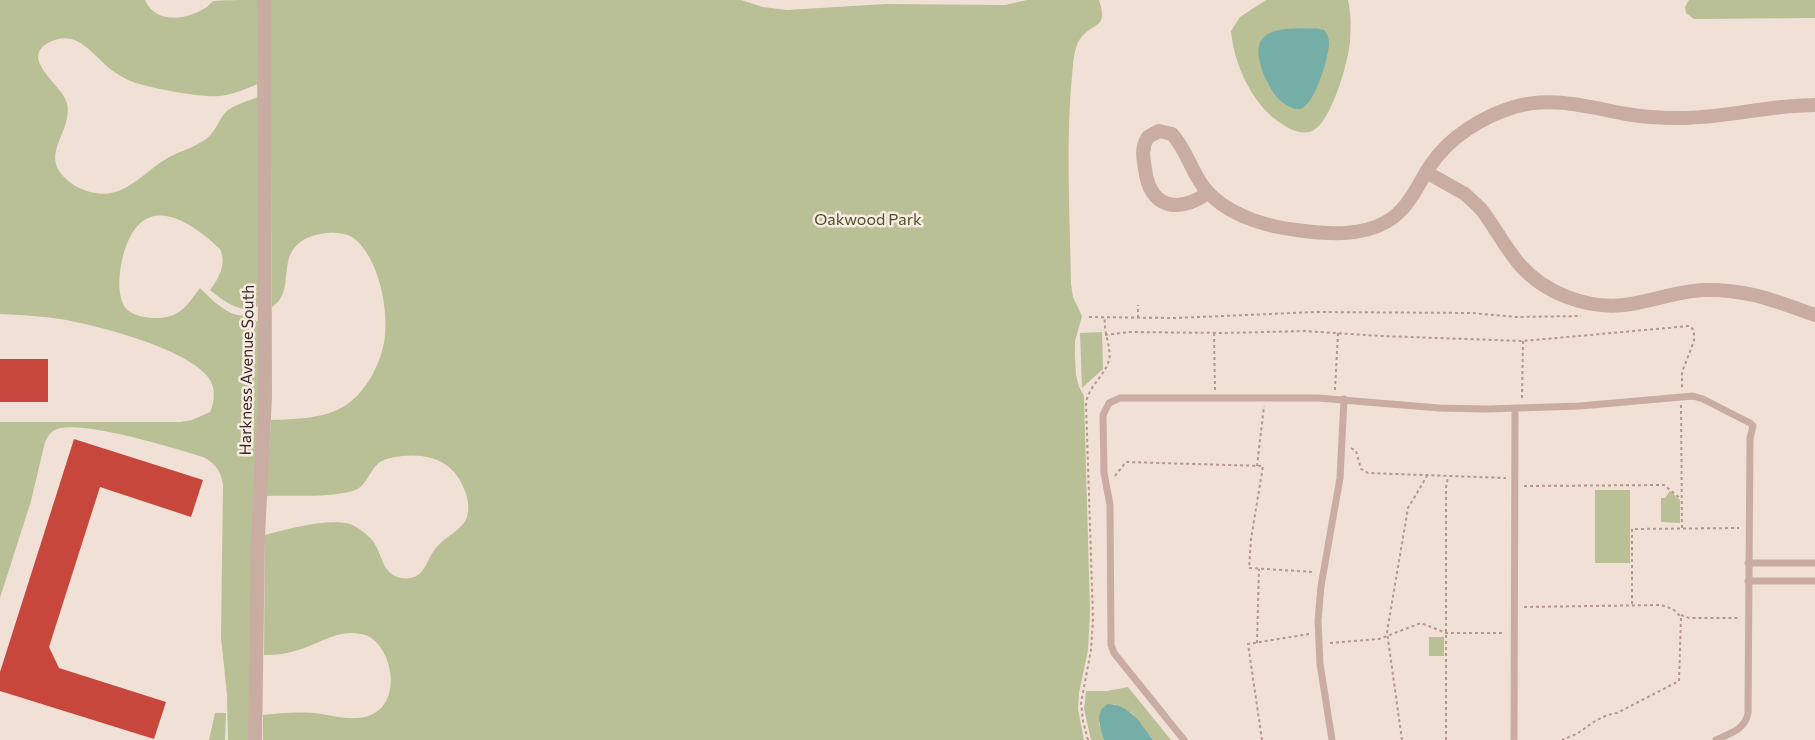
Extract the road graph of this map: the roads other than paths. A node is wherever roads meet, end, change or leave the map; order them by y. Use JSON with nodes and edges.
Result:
{"nodes":[{"id":1,"x":264,"y":0,"type":"edge"},
{"id":2,"x":1815,"y":105,"type":"edge"},
{"id":3,"x":1426,"y":172,"type":"junction"},
{"id":4,"x":1208,"y":193,"type":"junction"},
{"id":5,"x":1815,"y":315,"type":"edge"},
{"id":6,"x":1344,"y":399,"type":"junction"},
{"id":7,"x":1518,"y":409,"type":"junction"},
{"id":8,"x":1748,"y":562,"type":"junction"},
{"id":9,"x":1815,"y":563,"type":"edge"},
{"id":10,"x":1748,"y":581,"type":"junction"},
{"id":11,"x":1815,"y":581,"type":"edge"},
{"id":12,"x":255,"y":740,"type":"edge"},
{"id":13,"x":1184,"y":740,"type":"edge"},
{"id":14,"x":1332,"y":740,"type":"edge"},
{"id":15,"x":1514,"y":740,"type":"edge"},
{"id":16,"x":1716,"y":740,"type":"edge"}],
"edges":[{"from":1,"to":12,"type":"street","name":"Harkness Avenue South"},
{"from":2,"to":3,"type":"street"},
{"from":3,"to":4,"type":"street"},
{"from":3,"to":5,"type":"street"},
{"from":4,"to":4,"type":"street"},
{"from":6,"to":7,"type":"lane"},
{"from":6,"to":13,"type":"lane"},
{"from":6,"to":14,"type":"lane"},
{"from":7,"to":8,"type":"lane"},
{"from":7,"to":15,"type":"lane"},
{"from":8,"to":9,"type":"lane"},
{"from":8,"to":10,"type":"lane"},
{"from":10,"to":11,"type":"lane"},
{"from":10,"to":16,"type":"lane"}]}
